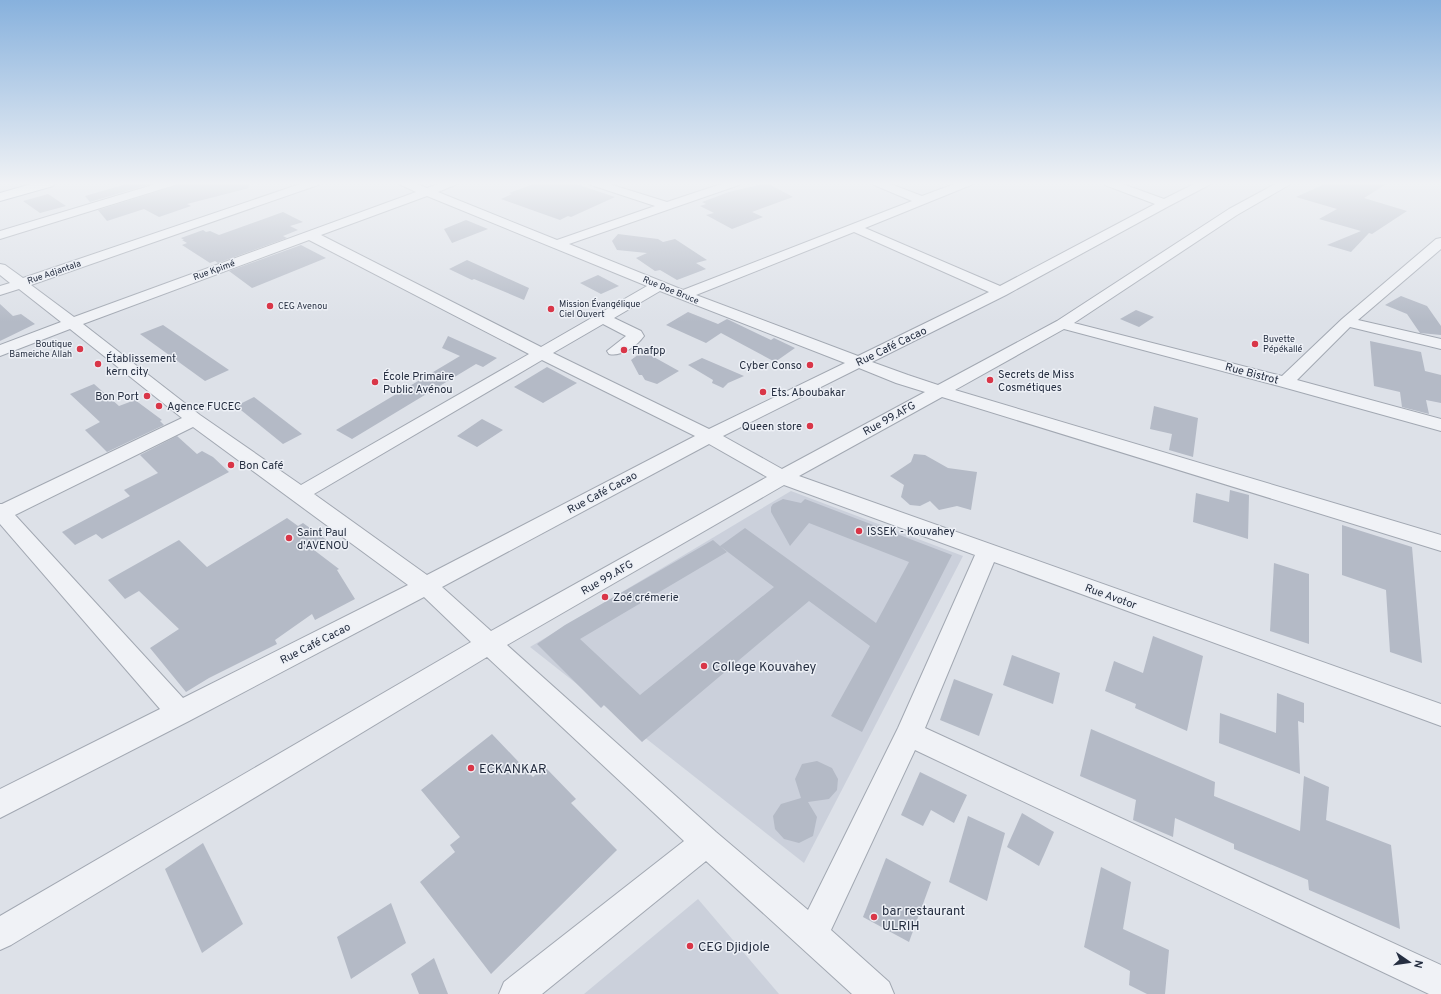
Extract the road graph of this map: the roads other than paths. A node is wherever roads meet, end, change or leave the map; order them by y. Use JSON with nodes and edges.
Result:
{"nodes":[{"id":1,"x":19,"y":229,"type":"edge"},
{"id":2,"x":175,"y":229,"type":"edge"},
{"id":3,"x":325,"y":229,"type":"edge"},
{"id":4,"x":520,"y":229,"type":"edge"},
{"id":5,"x":599,"y":229,"type":"edge"},
{"id":6,"x":847,"y":229,"type":"edge"},
{"id":7,"x":858,"y":229,"type":"edge"},
{"id":8,"x":1116,"y":229,"type":"edge"},
{"id":9,"x":1206,"y":229,"type":"edge"},
{"id":10,"x":0,"y":235,"type":"edge"},
{"id":11,"x":310,"y":235,"type":"junction"},
{"id":12,"x":557,"y":244,"type":"junction"},
{"id":13,"x":1438,"y":248,"type":"edge"},
{"id":14,"x":0,"y":268,"type":"edge"},
{"id":15,"x":20,"y":284,"type":"junction"},
{"id":16,"x":660,"y":285,"type":"junction"},
{"id":17,"x":0,"y":291,"type":"edge"},
{"id":18,"x":1001,"y":292,"type":"junction"},
{"id":19,"x":683,"y":294,"type":"junction"},
{"id":20,"x":602,"y":318,"type":"junction"},
{"id":21,"x":1347,"y":322,"type":"junction"},
{"id":22,"x":72,"y":323,"type":"junction"},
{"id":23,"x":1062,"y":324,"type":"junction"},
{"id":24,"x":1441,"y":344,"type":"edge"},
{"id":25,"x":0,"y":351,"type":"edge"},
{"id":26,"x":615,"y":351,"type":"dead end"},
{"id":27,"x":540,"y":353,"type":"junction"},
{"id":28,"x":858,"y":362,"type":"junction"},
{"id":29,"x":1285,"y":382,"type":"junction"},
{"id":30,"x":939,"y":391,"type":"junction"},
{"id":31,"x":194,"y":419,"type":"junction"},
{"id":32,"x":1441,"y":425,"type":"edge"},
{"id":33,"x":709,"y":436,"type":"junction"},
{"id":34,"x":782,"y":477,"type":"junction"},
{"id":35,"x":300,"y":494,"type":"junction"},
{"id":36,"x":1,"y":512,"type":"edge"},
{"id":37,"x":1441,"y":543,"type":"edge"},
{"id":38,"x":987,"y":552,"type":"junction"},
{"id":39,"x":426,"y":586,"type":"junction"},
{"id":40,"x":488,"y":644,"type":"junction"},
{"id":41,"x":180,"y":713,"type":"junction"},
{"id":42,"x":1441,"y":715,"type":"edge"},
{"id":43,"x":909,"y":734,"type":"junction"},
{"id":44,"x":0,"y":804,"type":"edge"},
{"id":45,"x":706,"y":842,"type":"junction"},
{"id":46,"x":0,"y":934,"type":"edge"},
{"id":47,"x":812,"y":935,"type":"junction"},
{"id":48,"x":1441,"y":982,"type":"edge"},
{"id":49,"x":516,"y":994,"type":"edge"},
{"id":50,"x":877,"y":994,"type":"edge"}],
"edges":[{"from":1,"to":10,"type":"street"},
{"from":2,"to":15,"type":"street","name":"Rue Adjantala"},
{"from":3,"to":11,"type":"street","name":"Rue Kpimé"},
{"from":4,"to":12,"type":"street","name":"Rue Doe Bruce"},
{"from":5,"to":12,"type":"street"},
{"from":6,"to":19,"type":"street"},
{"from":7,"to":18,"type":"street"},
{"from":8,"to":18,"type":"street","name":"Rue Café Cacao"},
{"from":9,"to":23,"type":"street","name":"Rue 99.AFG"},
{"from":11,"to":22,"type":"street","name":"Rue Kpimé"},
{"from":11,"to":27,"type":"street","name":"Rue Avotor"},
{"from":12,"to":16,"type":"street","name":"Rue Doe Bruce"},
{"from":13,"to":21,"type":"street"},
{"from":14,"to":15,"type":"street"},
{"from":15,"to":17,"type":"street","name":"Rue Adjantala"},
{"from":15,"to":22,"type":"street"},
{"from":16,"to":19,"type":"street","name":"Rue Doe Bruce"},
{"from":16,"to":20,"type":"street"},
{"from":18,"to":28,"type":"street","name":"Rue Café Cacao"},
{"from":19,"to":28,"type":"street","name":"Rue Doe Bruce"},
{"from":20,"to":26,"type":"street"},
{"from":20,"to":27,"type":"street"},
{"from":21,"to":24,"type":"street"},
{"from":21,"to":29,"type":"street"},
{"from":22,"to":25,"type":"street","name":"Rue Kpimé"},
{"from":22,"to":31,"type":"street"},
{"from":23,"to":29,"type":"street","name":"Rue Bistrot"},
{"from":23,"to":30,"type":"street","name":"Rue 99.AFG"},
{"from":27,"to":33,"type":"street","name":"Rue Avotor"},
{"from":27,"to":35,"type":"street"},
{"from":28,"to":30,"type":"street","name":"Rue Doe Bruce"},
{"from":28,"to":33,"type":"street","name":"Rue Café Cacao"},
{"from":29,"to":32,"type":"street","name":"Rue Bistrot"},
{"from":30,"to":34,"type":"street","name":"Rue 99.AFG"},
{"from":30,"to":37,"type":"street","name":"Rue Doe Bruce"},
{"from":31,"to":35,"type":"street"},
{"from":31,"to":36,"type":"street"},
{"from":33,"to":34,"type":"street","name":"Rue Avotor"},
{"from":33,"to":39,"type":"street","name":"Rue Café Cacao"},
{"from":34,"to":38,"type":"street","name":"Rue Avotor"},
{"from":34,"to":40,"type":"street","name":"Rue 99.AFG"},
{"from":35,"to":39,"type":"street"},
{"from":36,"to":41,"type":"street"},
{"from":38,"to":42,"type":"street","name":"Rue Avotor"},
{"from":38,"to":43,"type":"street"},
{"from":39,"to":40,"type":"street"},
{"from":39,"to":41,"type":"street","name":"Rue Café Cacao"},
{"from":40,"to":45,"type":"street"},
{"from":40,"to":46,"type":"street","name":"Rue 99.AFG"},
{"from":41,"to":44,"type":"street","name":"Rue Café Cacao"},
{"from":43,"to":47,"type":"street"},
{"from":43,"to":48,"type":"street"},
{"from":45,"to":47,"type":"street"},
{"from":45,"to":49,"type":"street"},
{"from":47,"to":50,"type":"street"}]}
